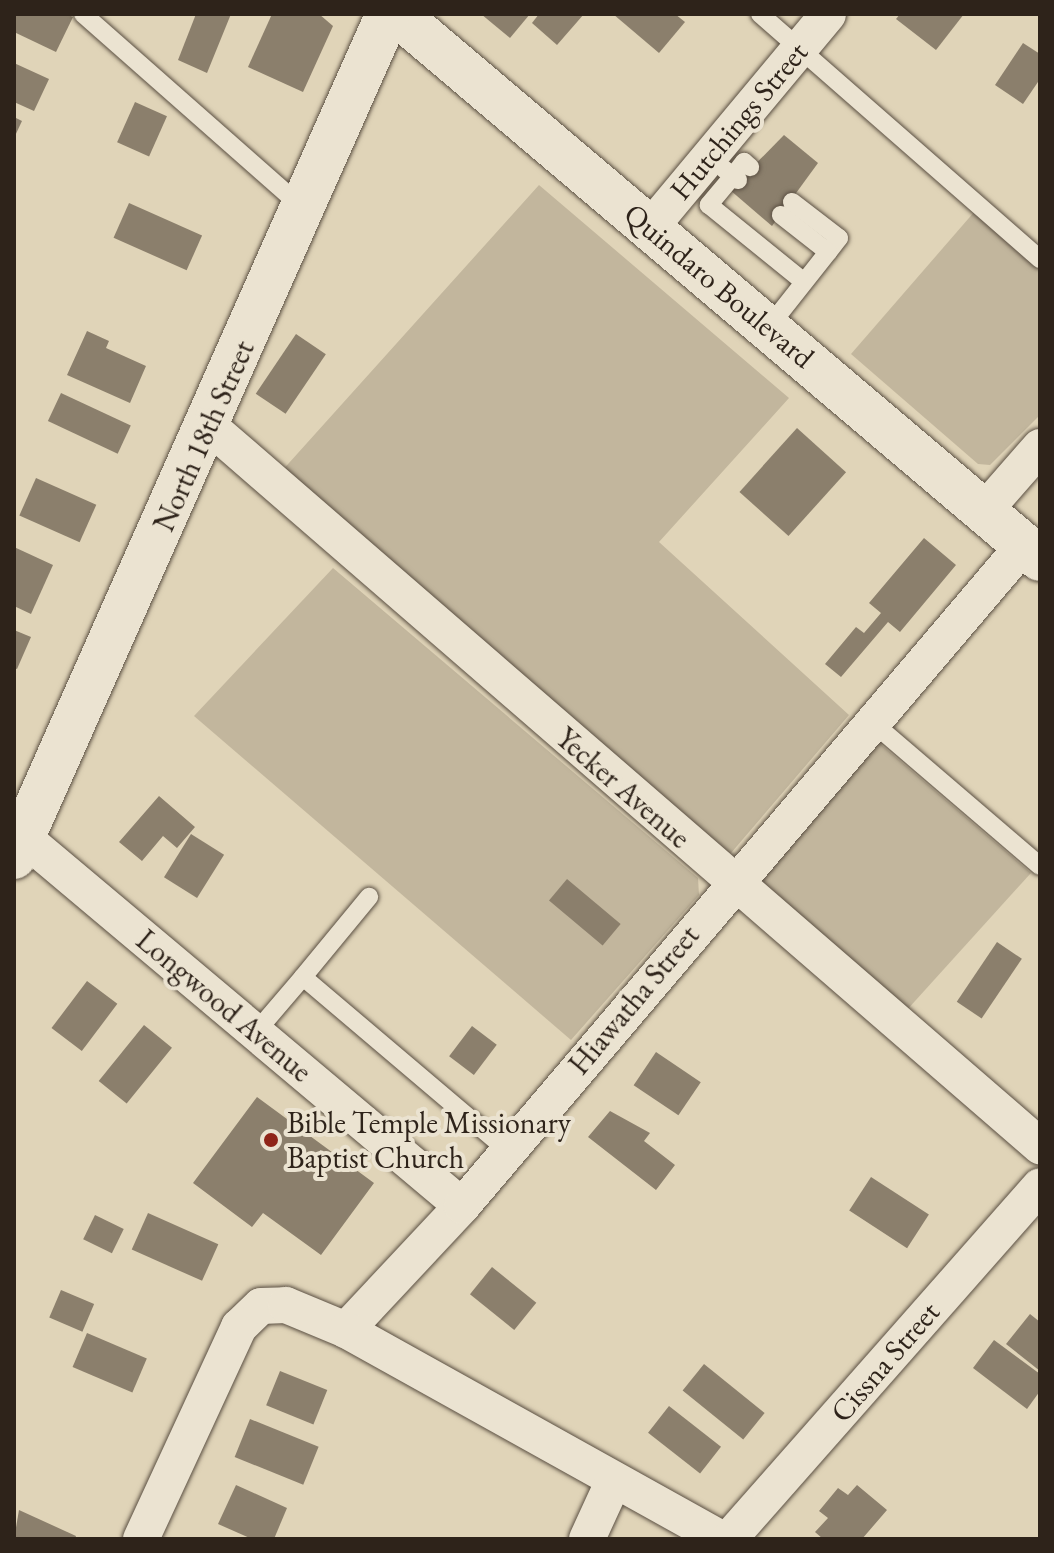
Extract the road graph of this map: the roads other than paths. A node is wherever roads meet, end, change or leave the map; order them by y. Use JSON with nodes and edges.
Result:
{"nodes":[{"id":1,"x":83,"y":14,"type":"edge"},
{"id":2,"x":388,"y":14,"type":"edge"},
{"id":3,"x":397,"y":14,"type":"edge"},
{"id":4,"x":760,"y":14,"type":"edge"},
{"id":5,"x":828,"y":14,"type":"edge"},
{"id":6,"x":799,"y":49,"type":"junction"},
{"id":7,"x":733,"y":170,"type":"junction"},
{"id":8,"x":786,"y":208,"type":"dead end"},
{"id":9,"x":304,"y":209,"type":"junction"},
{"id":10,"x":650,"y":228,"type":"junction"},
{"id":11,"x":1040,"y":259,"type":"edge"},
{"id":12,"x":804,"y":282,"type":"junction"},
{"id":13,"x":768,"y":328,"type":"junction"},
{"id":14,"x":209,"y":426,"type":"junction"},
{"id":15,"x":1040,"y":447,"type":"edge"},
{"id":16,"x":984,"y":511,"type":"junction"},
{"id":17,"x":1032,"y":552,"type":"edge"},
{"id":18,"x":872,"y":722,"type":"junction"},
{"id":19,"x":18,"y":847,"type":"edge"},
{"id":20,"x":1040,"y":866,"type":"edge"},
{"id":21,"x":732,"y":884,"type":"junction"},
{"id":22,"x":369,"y":897,"type":"dead end"},
{"id":23,"x":303,"y":977,"type":"junction"},
{"id":24,"x":256,"y":1032,"type":"junction"},
{"id":25,"x":1040,"y":1146,"type":"edge"},
{"id":26,"x":508,"y":1151,"type":"junction"},
{"id":27,"x":1040,"y":1186,"type":"edge"},
{"id":28,"x":462,"y":1206,"type":"junction"},
{"id":29,"x":346,"y":1330,"type":"junction"},
{"id":30,"x":614,"y":1480,"type":"junction"},
{"id":31,"x":141,"y":1539,"type":"edge"},
{"id":32,"x":587,"y":1539,"type":"edge"},
{"id":33,"x":721,"y":1539,"type":"edge"},
{"id":34,"x":729,"y":1539,"type":"edge"}],
"edges":[{"from":1,"to":9,"type":"lane"},
{"from":2,"to":9,"type":"main road","name":"North 18th Street"},
{"from":3,"to":10,"type":"main road","name":"Quindaro Boulevard"},
{"from":4,"to":6,"type":"lane"},
{"from":5,"to":6,"type":"street","name":"Hutchings Street"},
{"from":6,"to":7,"type":"street","name":"Hutchings Street"},
{"from":6,"to":11,"type":"lane"},
{"from":7,"to":10,"type":"street","name":"Hutchings Street"},
{"from":7,"to":12,"type":"lane"},
{"from":8,"to":12,"type":"lane"},
{"from":9,"to":14,"type":"main road","name":"North 18th Street"},
{"from":10,"to":13,"type":"main road","name":"Quindaro Boulevard"},
{"from":12,"to":13,"type":"lane"},
{"from":13,"to":16,"type":"main road","name":"Quindaro Boulevard"},
{"from":14,"to":19,"type":"main road","name":"North 18th Street"},
{"from":14,"to":21,"type":"street","name":"Yecker Avenue"},
{"from":15,"to":16,"type":"street"},
{"from":16,"to":17,"type":"main road","name":"Quindaro Boulevard"},
{"from":17,"to":18,"type":"street","name":"Hiawatha Street"},
{"from":18,"to":20,"type":"lane"},
{"from":18,"to":21,"type":"street","name":"Hiawatha Street"},
{"from":19,"to":24,"type":"street","name":"Longwood Avenue"},
{"from":21,"to":25,"type":"street","name":"Yecker Avenue"},
{"from":21,"to":26,"type":"street","name":"Hiawatha Street"},
{"from":22,"to":23,"type":"lane"},
{"from":23,"to":24,"type":"lane"},
{"from":23,"to":26,"type":"lane"},
{"from":24,"to":28,"type":"street","name":"Longwood Avenue"},
{"from":26,"to":28,"type":"street","name":"Hiawatha Street"},
{"from":27,"to":34,"type":"street","name":"Cissna Street"},
{"from":28,"to":29,"type":"street","name":"Hiawatha Street"},
{"from":29,"to":30,"type":"street"},
{"from":29,"to":31,"type":"street"},
{"from":30,"to":32,"type":"street"},
{"from":30,"to":33,"type":"street"}]}
